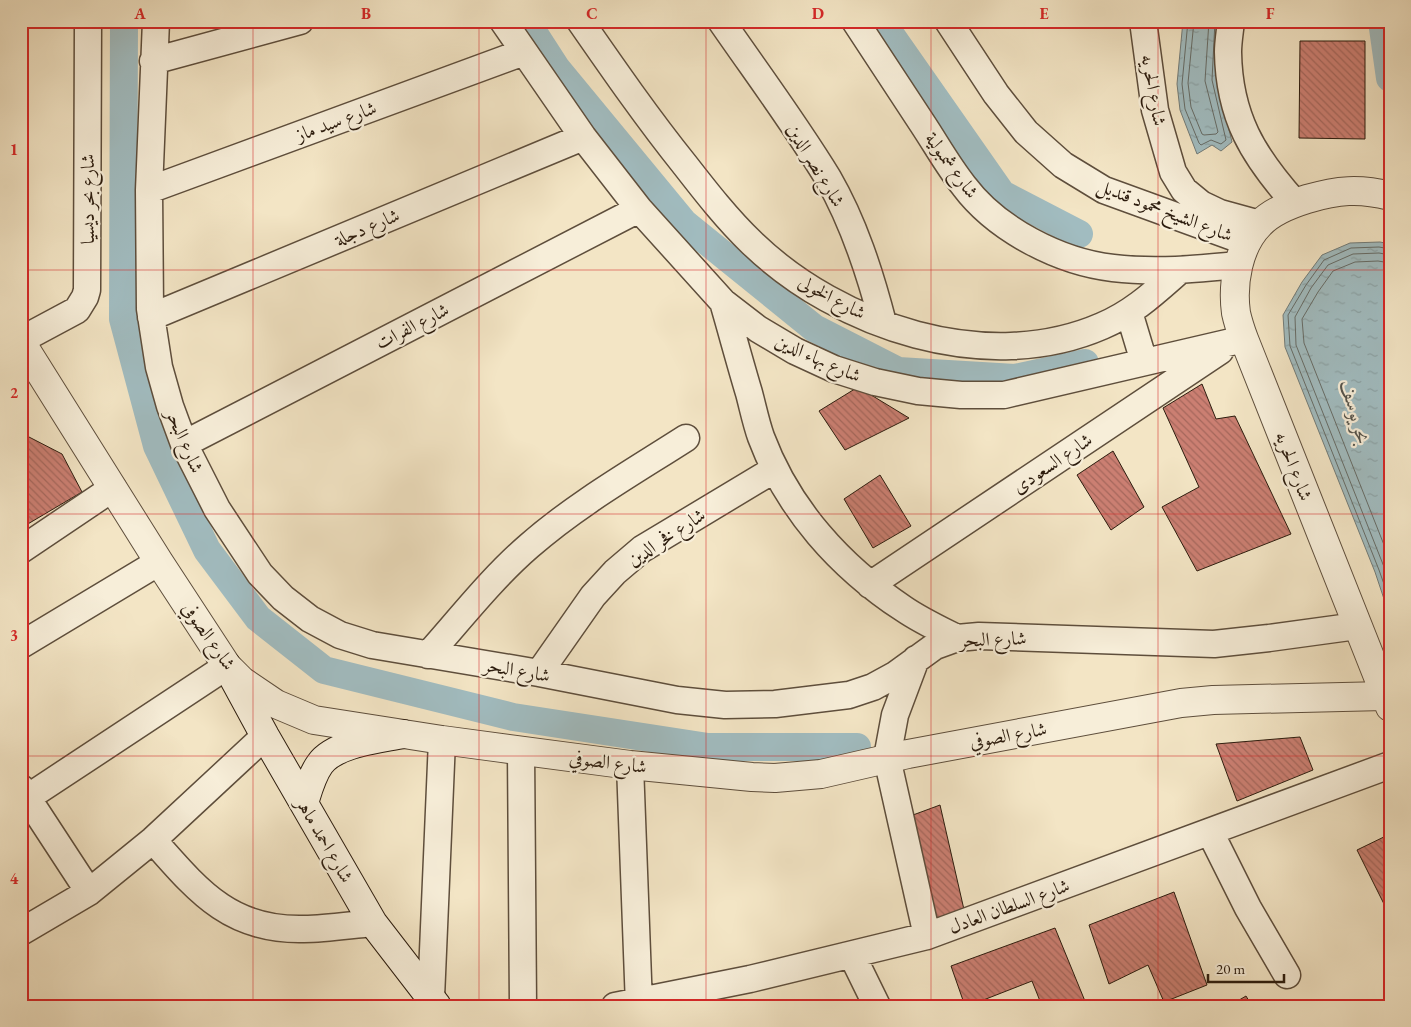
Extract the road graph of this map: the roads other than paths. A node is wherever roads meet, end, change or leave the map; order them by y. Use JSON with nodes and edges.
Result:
{"nodes":[{"id":1,"x":88,"y":21,"type":"edge"},
{"id":2,"x":156,"y":21,"type":"edge"},
{"id":3,"x":300,"y":21,"type":"edge"},
{"id":4,"x":504,"y":21,"type":"edge"},
{"id":5,"x":580,"y":21,"type":"edge"},
{"id":6,"x":720,"y":21,"type":"edge"},
{"id":7,"x":855,"y":21,"type":"edge"},
{"id":8,"x":948,"y":21,"type":"edge"},
{"id":9,"x":1142,"y":21,"type":"edge"},
{"id":10,"x":1231,"y":21,"type":"edge"},
{"id":11,"x":524,"y":52,"type":"junction"},
{"id":12,"x":154,"y":61,"type":"junction"},
{"id":13,"x":583,"y":137,"type":"junction"},
{"id":14,"x":149,"y":190,"type":"junction"},
{"id":15,"x":1390,"y":196,"type":"edge"},
{"id":16,"x":1294,"y":204,"type":"junction"},
{"id":17,"x":639,"y":208,"type":"junction"},
{"id":18,"x":1249,"y":243,"type":"junction"},
{"id":19,"x":1179,"y":270,"type":"junction"},
{"id":20,"x":723,"y":302,"type":"junction"},
{"id":21,"x":1129,"y":312,"type":"junction"},
{"id":22,"x":151,"y":317,"type":"junction"},
{"id":23,"x":883,"y":323,"type":"junction"},
{"id":24,"x":1239,"y":340,"type":"junction"},
{"id":25,"x":21,"y":341,"type":"edge"},
{"id":26,"x":1144,"y":362,"type":"junction"},
{"id":27,"x":686,"y":438,"type":"dead end"},
{"id":28,"x":184,"y":444,"type":"junction"},
{"id":29,"x":775,"y":469,"type":"junction"},
{"id":30,"x":113,"y":488,"type":"junction"},
{"id":31,"x":21,"y":550,"type":"edge"},
{"id":32,"x":159,"y":562,"type":"junction"},
{"id":33,"x":870,"y":585,"type":"junction"},
{"id":34,"x":1357,"y":626,"type":"junction"},
{"id":35,"x":957,"y":638,"type":"junction"},
{"id":36,"x":21,"y":645,"type":"edge"},
{"id":37,"x":428,"y":655,"type":"junction"},
{"id":38,"x":916,"y":659,"type":"junction"},
{"id":39,"x":227,"y":666,"type":"junction"},
{"id":40,"x":539,"y":673,"type":"junction"},
{"id":41,"x":1387,"y":701,"type":"edge"},
{"id":42,"x":403,"y":734,"type":"junction"},
{"id":43,"x":265,"y":736,"type":"junction"},
{"id":44,"x":442,"y":740,"type":"junction"},
{"id":45,"x":521,"y":751,"type":"junction"},
{"id":46,"x":888,"y":758,"type":"junction"},
{"id":47,"x":630,"y":765,"type":"junction"},
{"id":48,"x":1390,"y":765,"type":"edge"},
{"id":49,"x":23,"y":796,"type":"edge"},
{"id":50,"x":304,"y":803,"type":"junction"},
{"id":51,"x":1210,"y":832,"type":"junction"},
{"id":52,"x":153,"y":840,"type":"junction"},
{"id":53,"x":89,"y":892,"type":"junction"},
{"id":54,"x":373,"y":923,"type":"junction"},
{"id":55,"x":21,"y":932,"type":"edge"},
{"id":56,"x":926,"y":936,"type":"junction"},
{"id":57,"x":852,"y":954,"type":"junction"},
{"id":58,"x":1287,"y":975,"type":"dead end"},
{"id":59,"x":434,"y":1002,"type":"edge"},
{"id":60,"x":631,"y":1004,"type":"edge"},
{"id":61,"x":523,"y":1006,"type":"edge"},
{"id":62,"x":877,"y":1006,"type":"edge"}],
"edges":[{"from":1,"to":25,"type":"street","name":"شارع بحر ديسيا"},
{"from":2,"to":12,"type":"street","name":"شارع البحر"},
{"from":3,"to":12,"type":"street"},
{"from":4,"to":11,"type":"street","name":"شارع بهاء الدين"},
{"from":5,"to":23,"type":"street","name":"شارع الخولى"},
{"from":6,"to":23,"type":"street","name":"شارع نصر الدين"},
{"from":7,"to":19,"type":"street","name":"شارع شمبولية"},
{"from":8,"to":18,"type":"street","name":"شارع الشيخ محمود قنديل"},
{"from":9,"to":18,"type":"street","name":"شارع الحريه"},
{"from":10,"to":16,"type":"street"},
{"from":11,"to":13,"type":"street","name":"شارع بهاء الدين"},
{"from":11,"to":14,"type":"street","name":"شارع سيد ماز"},
{"from":12,"to":14,"type":"street","name":"شارع البحر"},
{"from":13,"to":17,"type":"street","name":"شارع بهاء الدين"},
{"from":13,"to":22,"type":"street","name":"شارع دجلة"},
{"from":14,"to":22,"type":"street","name":"شارع البحر"},
{"from":15,"to":16,"type":"street"},
{"from":16,"to":18,"type":"street"},
{"from":17,"to":20,"type":"street","name":"شارع بهاء الدين"},
{"from":17,"to":28,"type":"street","name":"شارع الفرات"},
{"from":18,"to":19,"type":"street","name":"شارع شمبولية"},
{"from":18,"to":24,"type":"street","name":"شارع الحريه"},
{"from":19,"to":21,"type":"street","name":"شارع الخولى"},
{"from":20,"to":26,"type":"street","name":"شارع بهاء الدين"},
{"from":20,"to":29,"type":"street"},
{"from":21,"to":23,"type":"street","name":"شارع الخولى"},
{"from":21,"to":26,"type":"street"},
{"from":22,"to":28,"type":"street","name":"شارع البحر"},
{"from":24,"to":26,"type":"street","name":"شارع بهاء الدين"},
{"from":24,"to":33,"type":"street","name":"شارع السعودى"},
{"from":24,"to":34,"type":"street","name":"شارع الحريه"},
{"from":25,"to":30,"type":"street","name":"شارع الصوفي"},
{"from":27,"to":37,"type":"street"},
{"from":28,"to":37,"type":"street","name":"شارع البحر"},
{"from":29,"to":33,"type":"street"},
{"from":29,"to":40,"type":"street","name":"شارع فخر الدين"},
{"from":30,"to":31,"type":"street"},
{"from":30,"to":32,"type":"street","name":"شارع الصوفي"},
{"from":32,"to":36,"type":"street"},
{"from":32,"to":39,"type":"street","name":"شارع الصوفي"},
{"from":33,"to":35,"type":"street"},
{"from":34,"to":35,"type":"street","name":"شارع البحر"},
{"from":34,"to":41,"type":"street","name":"شارع الحريه"},
{"from":35,"to":38,"type":"street","name":"شارع البحر"},
{"from":37,"to":40,"type":"street","name":"شارع البحر"},
{"from":38,"to":40,"type":"street","name":"شارع البحر"},
{"from":38,"to":46,"type":"street"},
{"from":39,"to":42,"type":"street","name":"شارع الصوفي"},
{"from":39,"to":43,"type":"street","name":"شارع احمد ماهر"},
{"from":39,"to":49,"type":"street"},
{"from":41,"to":46,"type":"street","name":"شارع الصوفي"},
{"from":42,"to":44,"type":"street","name":"شارع الصوفي"},
{"from":42,"to":50,"type":"street"},
{"from":43,"to":50,"type":"street","name":"شارع احمد ماهر"},
{"from":43,"to":52,"type":"street"},
{"from":44,"to":45,"type":"street","name":"شارع الصوفي"},
{"from":44,"to":59,"type":"street"},
{"from":45,"to":47,"type":"street","name":"شارع الصوفي"},
{"from":45,"to":61,"type":"street"},
{"from":46,"to":47,"type":"street","name":"شارع الصوفي"},
{"from":46,"to":56,"type":"street"},
{"from":47,"to":60,"type":"street"},
{"from":48,"to":51,"type":"street","name":"شارع السلطان العادل"},
{"from":49,"to":53,"type":"street"},
{"from":50,"to":54,"type":"street","name":"شارع احمد ماهر"},
{"from":51,"to":56,"type":"street","name":"شارع السلطان العادل"},
{"from":51,"to":58,"type":"street"},
{"from":52,"to":53,"type":"street"},
{"from":52,"to":54,"type":"street"},
{"from":53,"to":55,"type":"street"},
{"from":54,"to":59,"type":"street","name":"شارع احمد ماهر"},
{"from":56,"to":57,"type":"street","name":"شارع السلطان العادل"},
{"from":57,"to":60,"type":"street","name":"شارع السلطان العادل"},
{"from":57,"to":62,"type":"street"}]}
